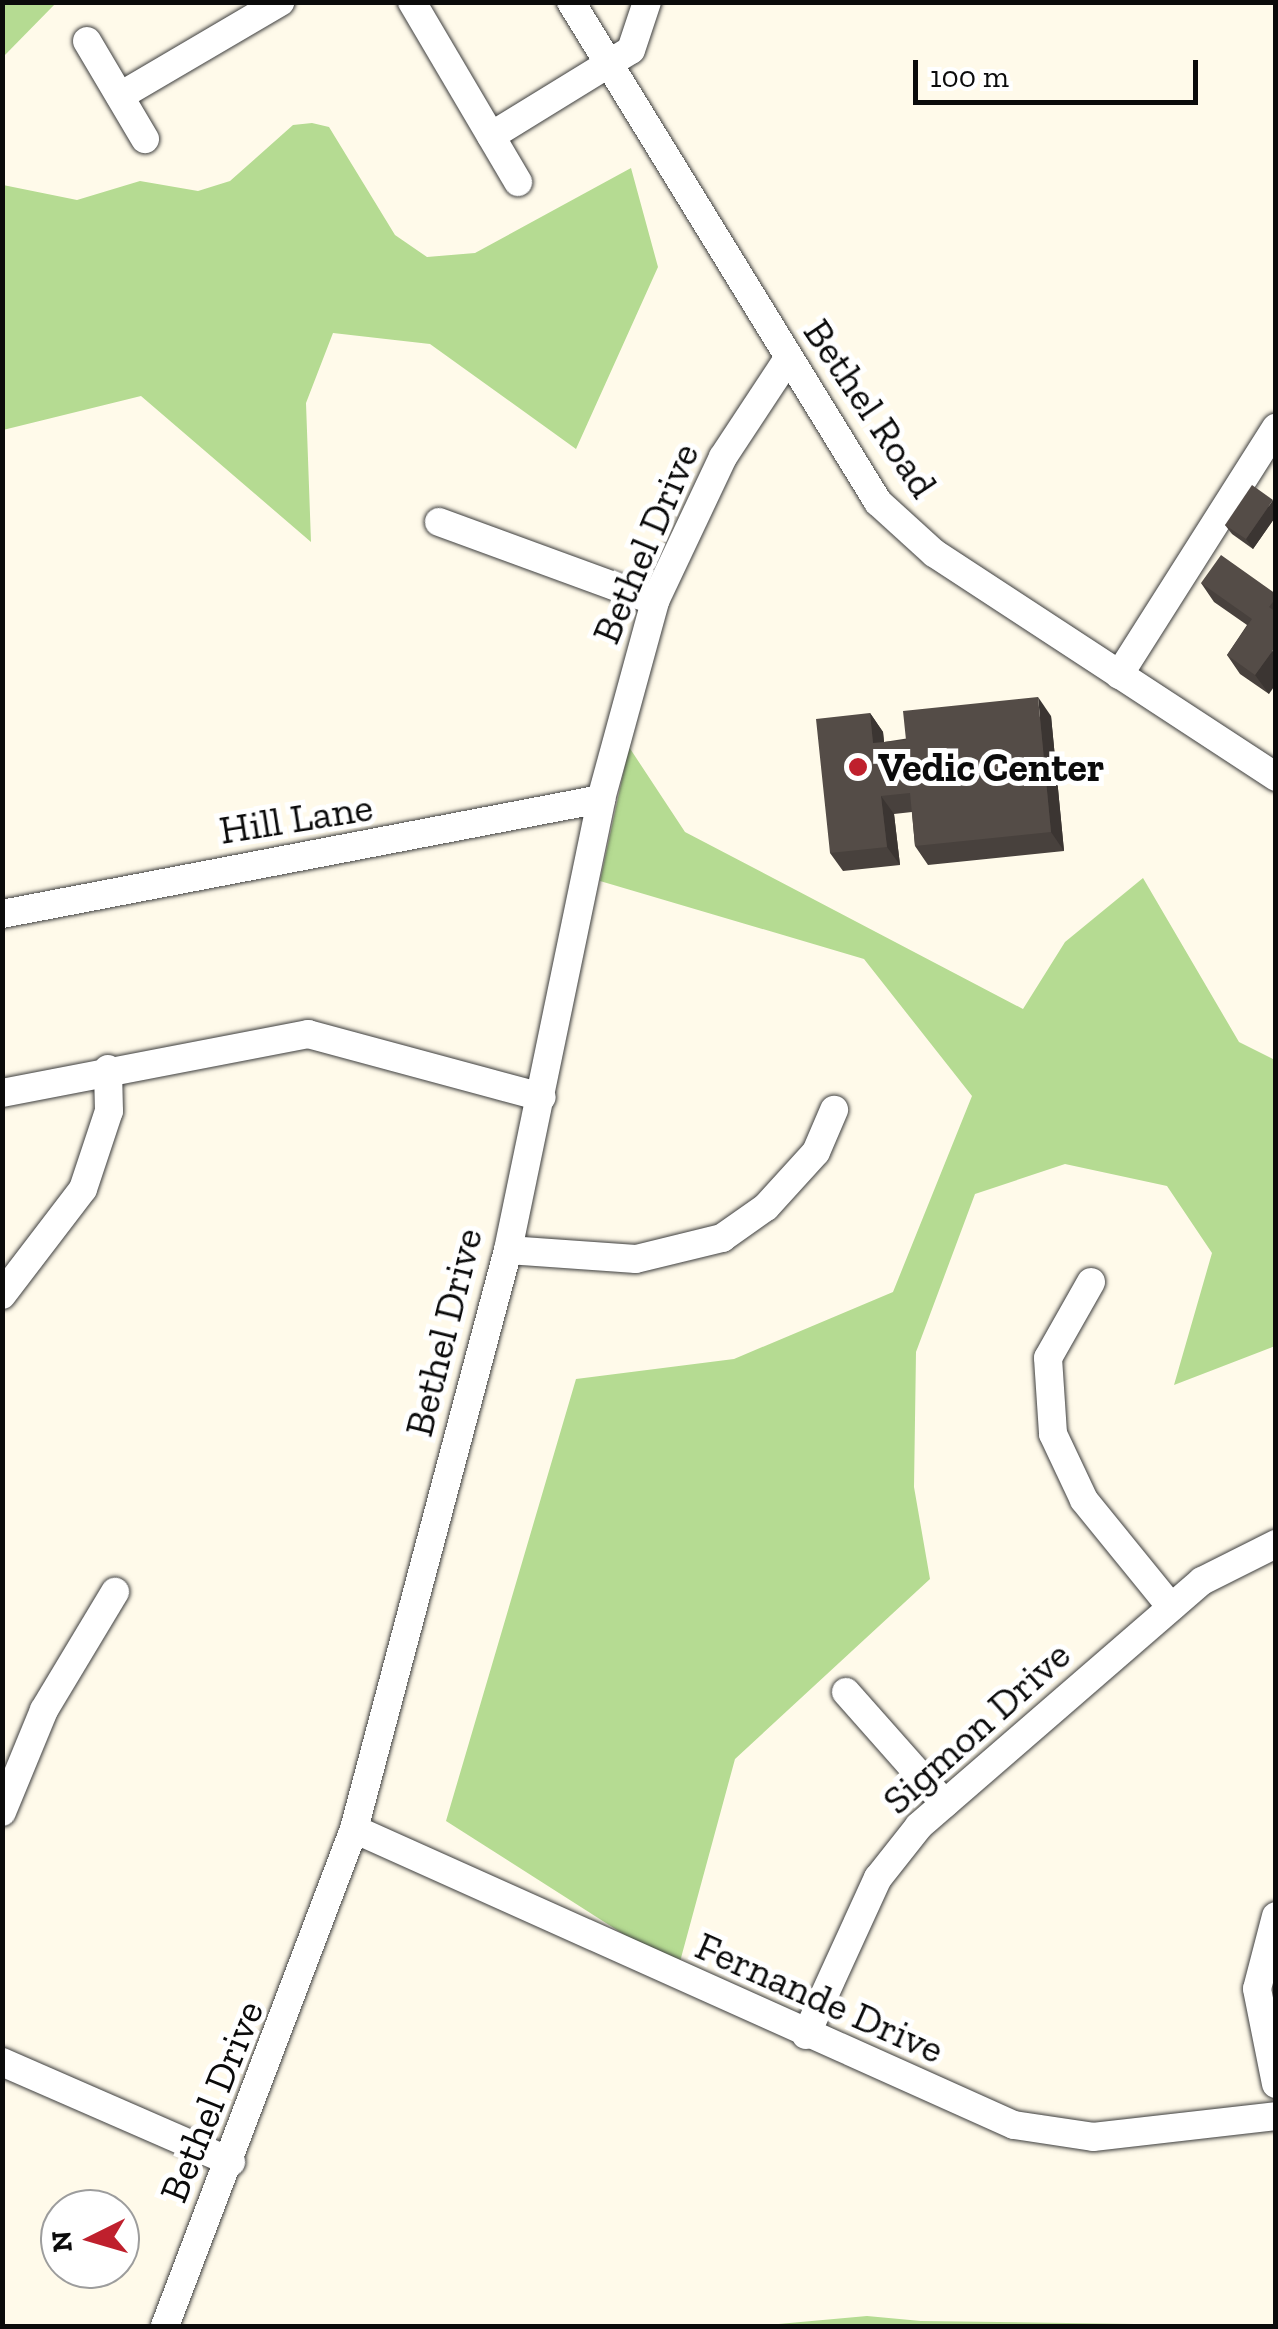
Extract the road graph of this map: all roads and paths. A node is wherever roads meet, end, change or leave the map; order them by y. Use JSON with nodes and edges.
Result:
{"nodes":[{"id":1,"x":280,"y":2,"type":"edge"},
{"id":2,"x":412,"y":2,"type":"edge"},
{"id":3,"x":571,"y":2,"type":"edge"},
{"id":4,"x":647,"y":2,"type":"edge"},
{"id":5,"x":87,"y":41,"type":"dead end"},
{"id":6,"x":610,"y":66,"type":"junction"},
{"id":7,"x":120,"y":96,"type":"junction"},
{"id":8,"x":490,"y":136,"type":"junction"},
{"id":9,"x":145,"y":139,"type":"dead end"},
{"id":10,"x":518,"y":182,"type":"dead end"},
{"id":11,"x":787,"y":360,"type":"junction"},
{"id":12,"x":1276,"y":428,"type":"edge"},
{"id":13,"x":439,"y":522,"type":"dead end"},
{"id":14,"x":655,"y":601,"type":"junction"},
{"id":15,"x":1119,"y":676,"type":"junction"},
{"id":16,"x":1276,"y":777,"type":"edge"},
{"id":17,"x":601,"y":799,"type":"junction"},
{"id":18,"x":2,"y":914,"type":"edge"},
{"id":19,"x":108,"y":1070,"type":"junction"},
{"id":20,"x":2,"y":1093,"type":"edge"},
{"id":21,"x":542,"y":1097,"type":"junction"},
{"id":22,"x":834,"y":1110,"type":"dead end"},
{"id":23,"x":508,"y":1250,"type":"junction"},
{"id":24,"x":1091,"y":1282,"type":"dead end"},
{"id":25,"x":2,"y":1294,"type":"edge"},
{"id":26,"x":1276,"y":1544,"type":"edge"},
{"id":27,"x":115,"y":1592,"type":"dead end"},
{"id":28,"x":1171,"y":1607,"type":"junction"},
{"id":29,"x":846,"y":1692,"type":"dead end"},
{"id":30,"x":945,"y":1804,"type":"junction"},
{"id":31,"x":2,"y":1812,"type":"edge"},
{"id":32,"x":354,"y":1828,"type":"junction"},
{"id":33,"x":1276,"y":1916,"type":"edge"},
{"id":34,"x":806,"y":2036,"type":"junction"},
{"id":35,"x":2,"y":2062,"type":"edge"},
{"id":36,"x":1276,"y":2084,"type":"edge"},
{"id":37,"x":1276,"y":2116,"type":"edge"},
{"id":38,"x":231,"y":2162,"type":"junction"},
{"id":39,"x":165,"y":2326,"type":"edge"}],
"edges":[{"from":1,"to":7,"type":"street"},
{"from":2,"to":8,"type":"street"},
{"from":3,"to":6,"type":"street","name":"Bethel Road"},
{"from":4,"to":6,"type":"street"},
{"from":5,"to":7,"type":"street"},
{"from":6,"to":8,"type":"street"},
{"from":6,"to":11,"type":"street","name":"Bethel Road"},
{"from":7,"to":9,"type":"street"},
{"from":8,"to":10,"type":"street"},
{"from":11,"to":14,"type":"street","name":"Bethel Drive"},
{"from":11,"to":15,"type":"street","name":"Bethel Road"},
{"from":12,"to":15,"type":"street"},
{"from":13,"to":14,"type":"street"},
{"from":14,"to":17,"type":"street","name":"Bethel Drive"},
{"from":15,"to":16,"type":"street","name":"Bethel Road"},
{"from":17,"to":18,"type":"street","name":"Hill Lane"},
{"from":17,"to":21,"type":"street","name":"Bethel Drive"},
{"from":19,"to":20,"type":"street"},
{"from":19,"to":21,"type":"street"},
{"from":19,"to":25,"type":"street"},
{"from":21,"to":23,"type":"street","name":"Bethel Drive"},
{"from":22,"to":23,"type":"street"},
{"from":23,"to":32,"type":"street","name":"Bethel Drive"},
{"from":24,"to":28,"type":"street"},
{"from":26,"to":28,"type":"street","name":"Sigmon Drive"},
{"from":27,"to":31,"type":"street"},
{"from":28,"to":30,"type":"street","name":"Sigmon Drive"},
{"from":29,"to":30,"type":"street"},
{"from":30,"to":34,"type":"street","name":"Sigmon Drive"},
{"from":32,"to":34,"type":"street","name":"Fernande Drive"},
{"from":32,"to":38,"type":"street","name":"Bethel Drive"},
{"from":33,"to":36,"type":"street"},
{"from":34,"to":37,"type":"street","name":"Fernande Drive"},
{"from":35,"to":38,"type":"street"},
{"from":38,"to":39,"type":"street","name":"Bethel Drive"}]}
